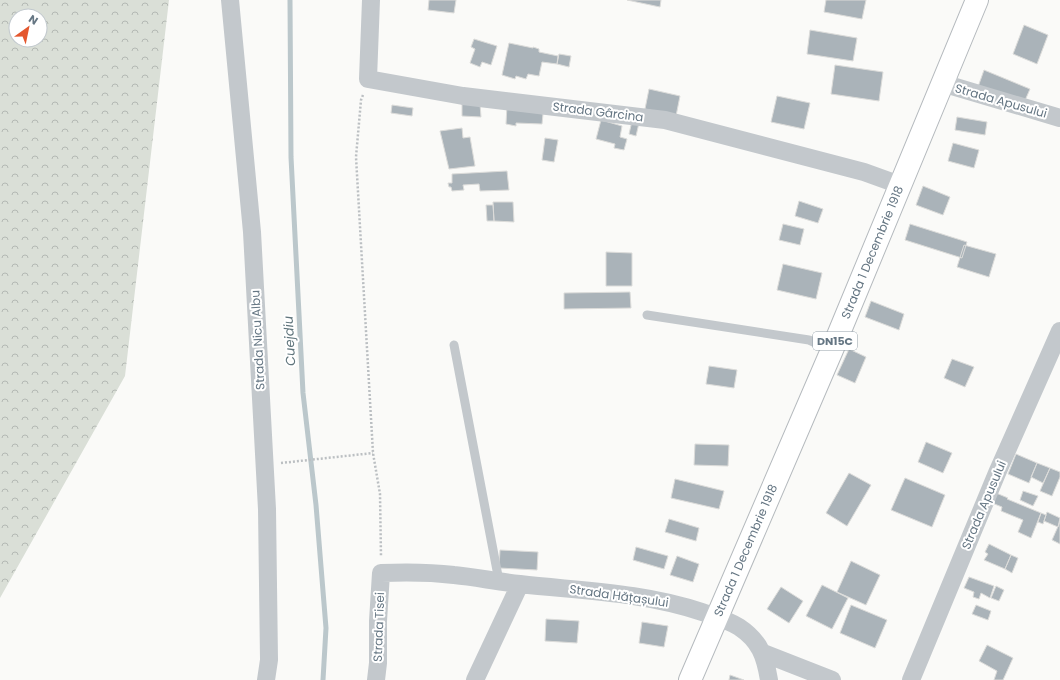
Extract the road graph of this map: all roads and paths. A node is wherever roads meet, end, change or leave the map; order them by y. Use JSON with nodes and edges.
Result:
{"nodes":[{"id":1,"x":230,"y":0,"type":"edge"},
{"id":2,"x":371,"y":0,"type":"edge"},
{"id":3,"x":977,"y":0,"type":"edge"},
{"id":4,"x":368,"y":79,"type":"junction"},
{"id":5,"x":942,"y":83,"type":"junction"},
{"id":6,"x":1060,"y":118,"type":"edge"},
{"id":7,"x":900,"y":185,"type":"junction"},
{"id":8,"x":647,"y":314,"type":"dead end"},
{"id":9,"x":1060,"y":331,"type":"edge"},
{"id":10,"x":454,"y":345,"type":"dead end"},
{"id":11,"x":832,"y":350,"type":"junction"},
{"id":12,"x":373,"y":453,"type":"junction"},
{"id":13,"x":265,"y":465,"type":"junction"},
{"id":14,"x":381,"y":573,"type":"junction"},
{"id":15,"x":499,"y":581,"type":"junction"},
{"id":16,"x":520,"y":584,"type":"junction"},
{"id":17,"x":717,"y":617,"type":"junction"},
{"id":18,"x":763,"y":653,"type":"junction"},
{"id":19,"x":266,"y":680,"type":"edge"},
{"id":20,"x":376,"y":680,"type":"edge"},
{"id":21,"x":475,"y":680,"type":"edge"},
{"id":22,"x":690,"y":680,"type":"edge"},
{"id":23,"x":769,"y":680,"type":"edge"},
{"id":24,"x":832,"y":680,"type":"edge"},
{"id":25,"x":911,"y":680,"type":"edge"}],
"edges":[{"from":1,"to":13,"type":"street","name":"Strada Nicu Albu"},
{"from":2,"to":4,"type":"street"},
{"from":3,"to":5,"type":"main road","name":"Strada 1 Decembrie 1918","number":"DN15C"},
{"from":4,"to":7,"type":"street","name":"Strada Gârcina"},
{"from":4,"to":12,"type":"path"},
{"from":5,"to":6,"type":"street","name":"Strada Apusului"},
{"from":5,"to":7,"type":"main road","name":"Strada 1 Decembrie 1918","number":"DN15C"},
{"from":7,"to":11,"type":"main road","name":"Strada 1 Decembrie 1918","number":"DN15C"},
{"from":8,"to":11,"type":"lane"},
{"from":9,"to":25,"type":"street","name":"Strada Apusului"},
{"from":10,"to":15,"type":"lane"},
{"from":11,"to":17,"type":"main road","name":"Strada 1 Decembrie 1918","number":"DN15C"},
{"from":12,"to":13,"type":"path"},
{"from":12,"to":14,"type":"path"},
{"from":13,"to":19,"type":"street","name":"Strada Nicu Albu"},
{"from":14,"to":15,"type":"street","name":"Strada Hățașului"},
{"from":14,"to":20,"type":"street","name":"Strada Tisei"},
{"from":15,"to":16,"type":"street","name":"Strada Hățașului"},
{"from":16,"to":17,"type":"street","name":"Strada Hățașului"},
{"from":16,"to":21,"type":"street"},
{"from":17,"to":18,"type":"street","name":"Strada Hățașului"},
{"from":17,"to":22,"type":"main road","name":"Strada 1 Decembrie 1918","number":"DN15C"},
{"from":18,"to":23,"type":"street"},
{"from":18,"to":24,"type":"street"}]}
